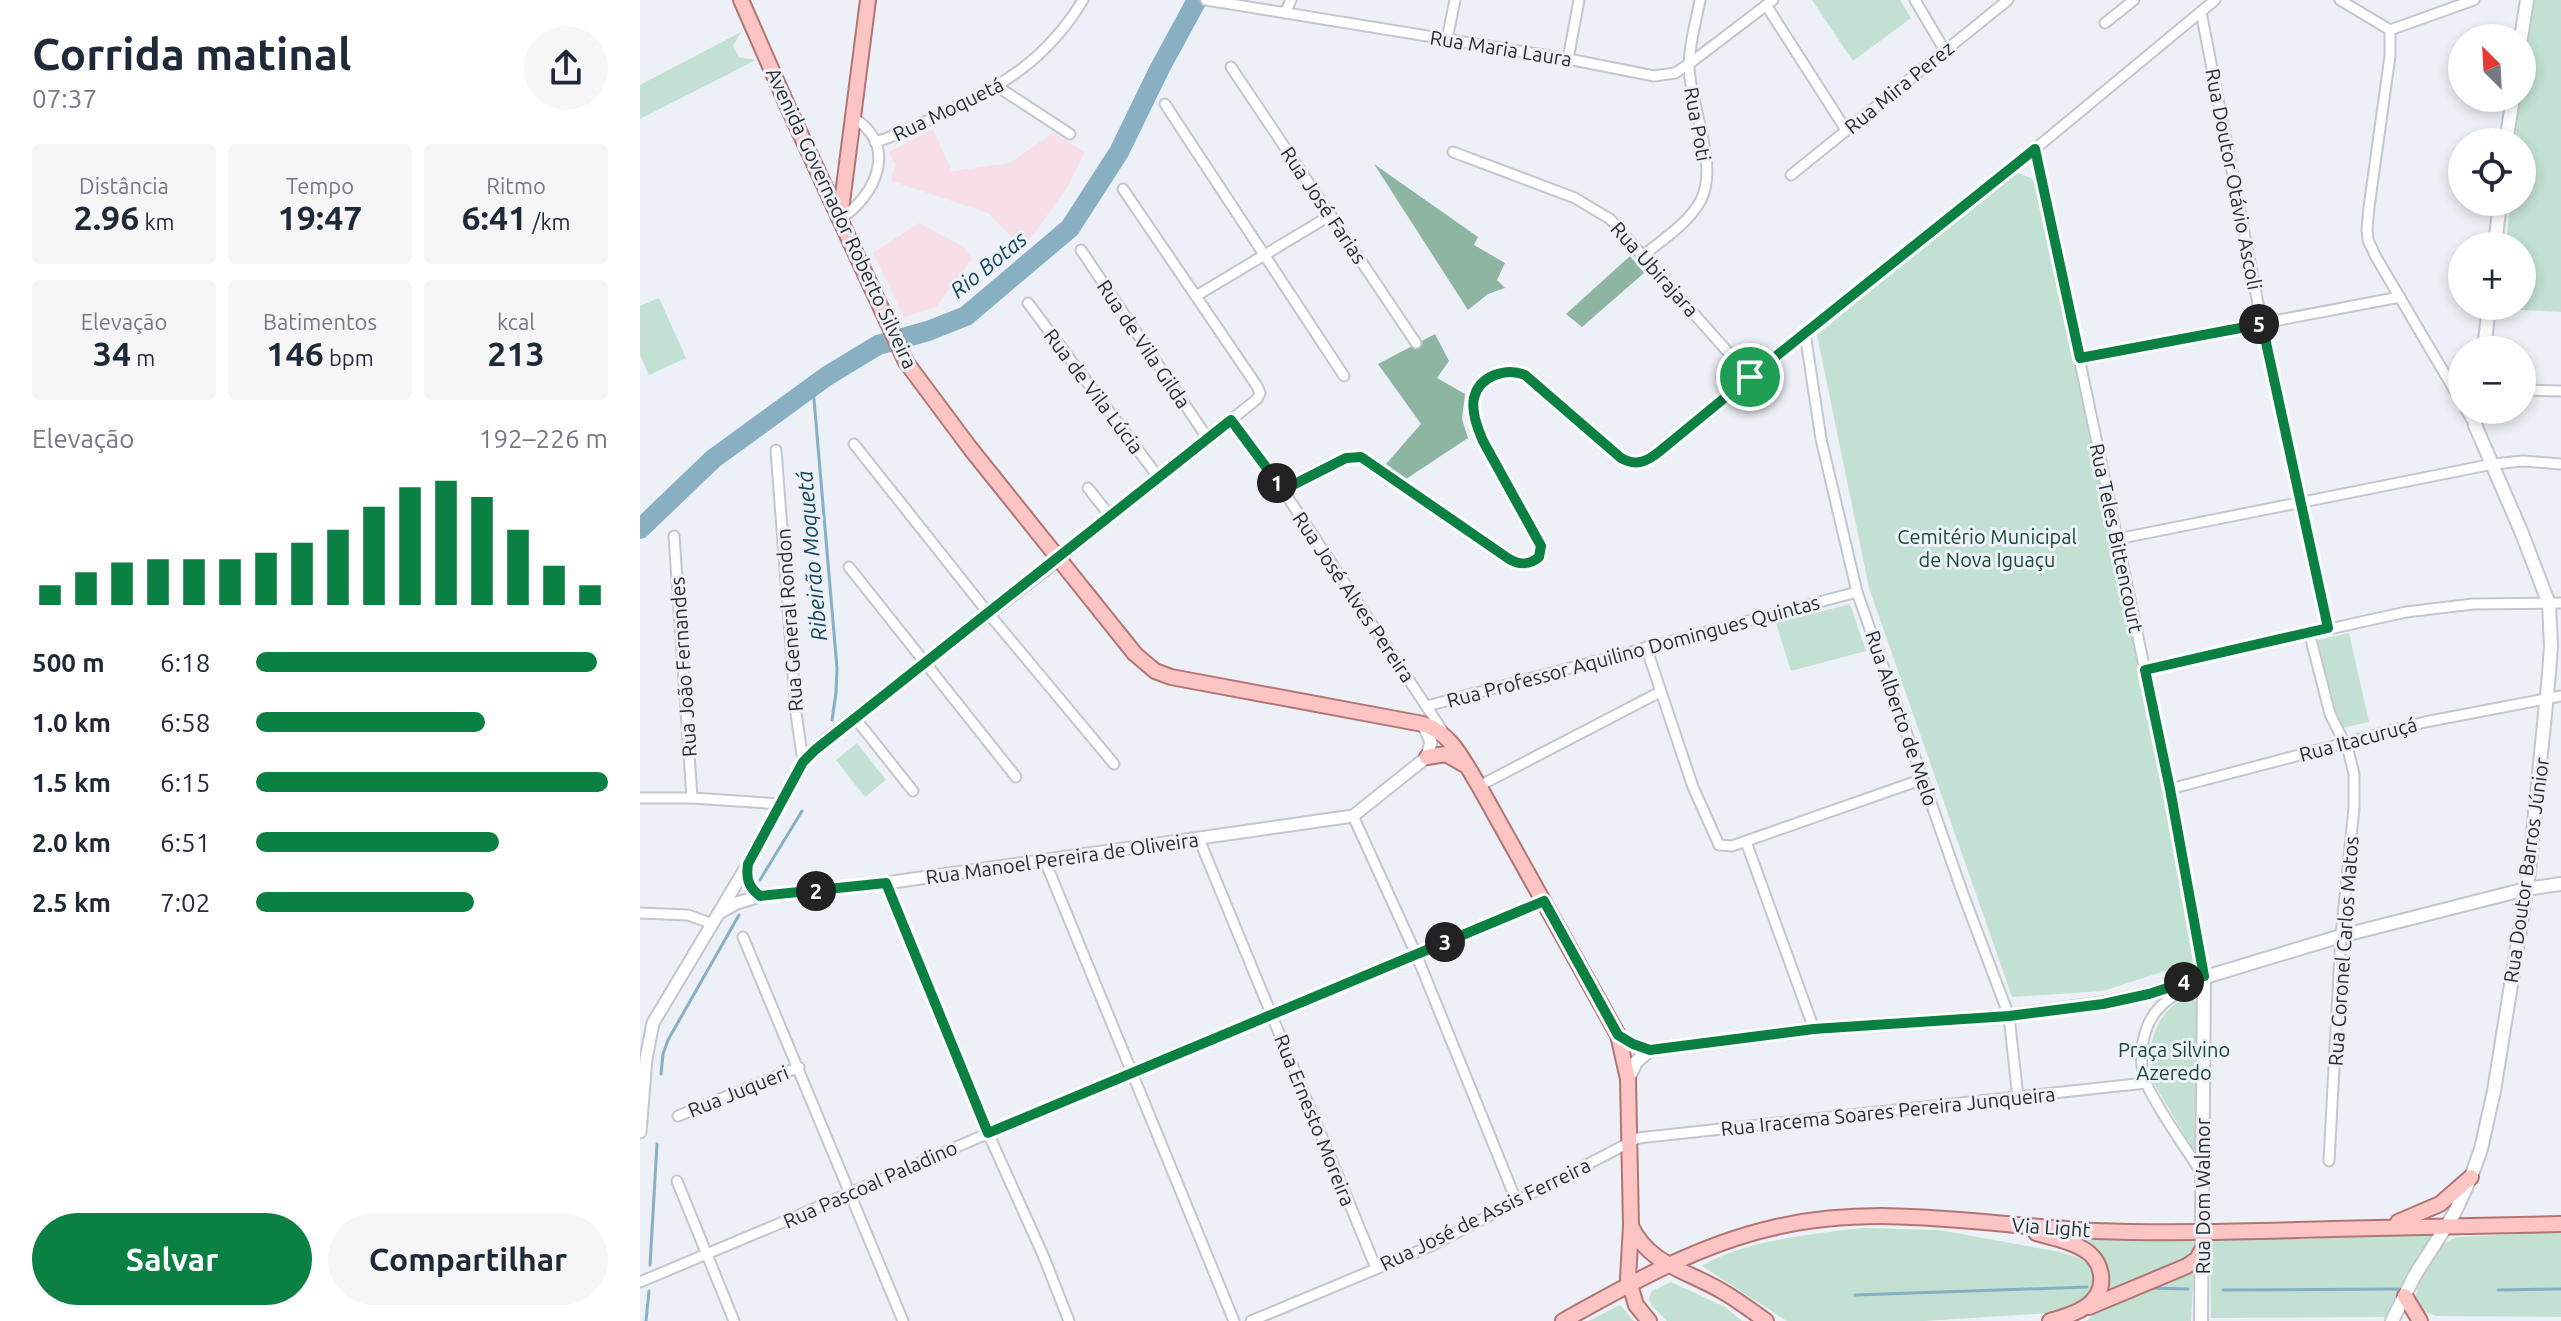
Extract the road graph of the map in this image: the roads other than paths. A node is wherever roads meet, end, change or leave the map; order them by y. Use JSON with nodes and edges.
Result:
{"nodes":[{"id":1,"x":868,"y":0,"type":"edge"},
{"id":2,"x":1083,"y":0,"type":"edge"},
{"id":3,"x":1208,"y":0,"type":"edge"},
{"id":4,"x":1291,"y":0,"type":"edge"},
{"id":5,"x":1455,"y":0,"type":"edge"},
{"id":6,"x":1579,"y":0,"type":"edge"},
{"id":7,"x":1700,"y":0,"type":"edge"},
{"id":8,"x":1915,"y":0,"type":"edge"},
{"id":9,"x":2008,"y":0,"type":"edge"},
{"id":10,"x":2134,"y":0,"type":"edge"},
{"id":11,"x":2215,"y":0,"type":"edge"},
{"id":12,"x":2340,"y":0,"type":"edge"},
{"id":13,"x":2474,"y":0,"type":"edge"},
{"id":14,"x":2527,"y":0,"type":"edge"},
{"id":15,"x":747,"y":2,"type":"edge"},
{"id":16,"x":1769,"y":3,"type":"edge"},
{"id":17,"x":2201,"y":12,"type":"junction"},
{"id":18,"x":1285,"y":13,"type":"junction"},
{"id":19,"x":2105,"y":23,"type":"dead end"},
{"id":20,"x":2523,"y":24,"type":"edge"},
{"id":21,"x":2390,"y":30,"type":"junction"},
{"id":22,"x":1447,"y":39,"type":"junction"},
{"id":23,"x":1945,"y":51,"type":"junction"},
{"id":24,"x":1568,"y":59,"type":"junction"},
{"id":25,"x":1689,"y":64,"type":"junction"},
{"id":26,"x":1231,"y":67,"type":"dead end"},
{"id":27,"x":998,"y":87,"type":"junction"},
{"id":28,"x":1165,"y":104,"type":"dead end"},
{"id":29,"x":852,"y":117,"type":"junction"},
{"id":30,"x":1846,"y":130,"type":"junction"},
{"id":31,"x":1070,"y":134,"type":"dead end"},
{"id":32,"x":875,"y":142,"type":"junction"},
{"id":33,"x":2035,"y":149,"type":"junction"},
{"id":34,"x":1453,"y":152,"type":"dead end"},
{"id":35,"x":818,"y":172,"type":"junction"},
{"id":36,"x":846,"y":173,"type":"junction"},
{"id":37,"x":1791,"y":175,"type":"dead end"},
{"id":38,"x":1123,"y":189,"type":"dead end"},
{"id":39,"x":1331,"y":215,"type":"junction"},
{"id":40,"x":840,"y":219,"type":"junction"},
{"id":41,"x":1081,"y":250,"type":"dead end"},
{"id":42,"x":1644,"y":255,"type":"junction"},
{"id":43,"x":1264,"y":256,"type":"junction"},
{"id":44,"x":1196,"y":296,"type":"junction"},
{"id":45,"x":2400,"y":297,"type":"junction"},
{"id":46,"x":1028,"y":303,"type":"dead end"},
{"id":47,"x":2262,"y":324,"type":"junction"},
{"id":48,"x":1805,"y":333,"type":"junction"},
{"id":49,"x":1416,"y":343,"type":"dead end"},
{"id":50,"x":2080,"y":358,"type":"junction"},
{"id":51,"x":1344,"y":376,"type":"dead end"},
{"id":52,"x":1750,"y":377,"type":"junction"},
{"id":53,"x":2448,"y":379,"type":"edge"},
{"id":54,"x":2536,"y":390,"type":"edge"},
{"id":55,"x":2561,"y":391,"type":"edge"},
{"id":56,"x":1231,"y":420,"type":"junction"},
{"id":57,"x":2475,"y":425,"type":"edge"},
{"id":58,"x":1208,"y":439,"type":"junction"},
{"id":59,"x":854,"y":444,"type":"dead end"},
{"id":60,"x":776,"y":450,"type":"dead end"},
{"id":61,"x":2493,"y":464,"type":"junction"},
{"id":62,"x":2561,"y":464,"type":"edge"},
{"id":63,"x":1159,"y":478,"type":"junction"},
{"id":64,"x":1088,"y":488,"type":"dead end"},
{"id":65,"x":1283,"y":490,"type":"junction"},
{"id":66,"x":2301,"y":501,"type":"junction"},
{"id":67,"x":1111,"y":517,"type":"junction"},
{"id":68,"x":674,"y":536,"type":"dead end"},
{"id":69,"x":2117,"y":539,"type":"junction"},
{"id":70,"x":1059,"y":559,"type":"junction"},
{"id":71,"x":849,"y":567,"type":"dead end"},
{"id":72,"x":1857,"y":592,"type":"junction"},
{"id":73,"x":2555,"y":603,"type":"edge"},
{"id":74,"x":989,"y":614,"type":"junction"},
{"id":75,"x":2328,"y":628,"type":"junction"},
{"id":76,"x":2309,"y":632,"type":"junction"},
{"id":77,"x":1646,"y":647,"type":"junction"},
{"id":78,"x":925,"y":664,"type":"junction"},
{"id":79,"x":2145,"y":670,"type":"junction"},
{"id":80,"x":1660,"y":692,"type":"junction"},
{"id":81,"x":2561,"y":696,"type":"edge"},
{"id":82,"x":2547,"y":698,"type":"junction"},
{"id":83,"x":1427,"y":706,"type":"junction"},
{"id":84,"x":855,"y":718,"type":"junction"},
{"id":85,"x":1423,"y":724,"type":"junction"},
{"id":86,"x":1446,"y":737,"type":"junction"},
{"id":87,"x":2344,"y":743,"type":"junction"},
{"id":88,"x":1427,"y":757,"type":"junction"},
{"id":89,"x":803,"y":762,"type":"junction"},
{"id":90,"x":1114,"y":764,"type":"dead end"},
{"id":91,"x":1467,"y":766,"type":"junction"},
{"id":92,"x":1016,"y":777,"type":"dead end"},
{"id":93,"x":1923,"y":779,"type":"junction"},
{"id":94,"x":1479,"y":786,"type":"junction"},
{"id":95,"x":2170,"y":789,"type":"junction"},
{"id":96,"x":913,"y":791,"type":"dead end"},
{"id":97,"x":640,"y":798,"type":"edge"},
{"id":98,"x":692,"y":798,"type":"junction"},
{"id":99,"x":781,"y":804,"type":"junction"},
{"id":100,"x":1353,"y":816,"type":"junction"},
{"id":101,"x":1199,"y":839,"type":"junction"},
{"id":102,"x":1746,"y":842,"type":"junction"},
{"id":103,"x":1045,"y":861,"type":"junction"},
{"id":104,"x":748,"y":864,"type":"junction"},
{"id":105,"x":886,"y":883,"type":"junction"},
{"id":106,"x":2561,"y":884,"type":"edge"},
{"id":107,"x":2526,"y":889,"type":"junction"},
{"id":108,"x":760,"y":896,"type":"junction"},
{"id":109,"x":1544,"y":901,"type":"junction"},
{"id":110,"x":640,"y":913,"type":"edge"},
{"id":111,"x":716,"y":919,"type":"junction"},
{"id":112,"x":2341,"y":936,"type":"junction"},
{"id":113,"x":743,"y":937,"type":"dead end"},
{"id":114,"x":1416,"y":954,"type":"junction"},
{"id":115,"x":2204,"y":976,"type":"junction"},
{"id":116,"x":1272,"y":1013,"type":"junction"},
{"id":117,"x":2009,"y":1016,"type":"junction"},
{"id":118,"x":646,"y":1023,"type":"edge"},
{"id":119,"x":1814,"y":1029,"type":"junction"},
{"id":120,"x":1618,"y":1035,"type":"junction"},
{"id":121,"x":1650,"y":1050,"type":"junction"},
{"id":122,"x":799,"y":1067,"type":"junction"},
{"id":123,"x":1130,"y":1072,"type":"junction"},
{"id":124,"x":1628,"y":1079,"type":"junction"},
{"id":125,"x":2146,"y":1083,"type":"junction"},
{"id":126,"x":2018,"y":1098,"type":"junction"},
{"id":127,"x":678,"y":1116,"type":"dead end"},
{"id":128,"x":640,"y":1132,"type":"edge"},
{"id":129,"x":988,"y":1133,"type":"junction"},
{"id":130,"x":1629,"y":1141,"type":"junction"},
{"id":131,"x":2329,"y":1161,"type":"dead end"},
{"id":132,"x":2202,"y":1174,"type":"junction"},
{"id":133,"x":2471,"y":1177,"type":"junction"},
{"id":134,"x":677,"y":1181,"type":"dead end"},
{"id":135,"x":849,"y":1194,"type":"junction"},
{"id":136,"x":1516,"y":1200,"type":"junction"},
{"id":137,"x":2004,"y":1224,"type":"junction"},
{"id":138,"x":2561,"y":1224,"type":"edge"},
{"id":139,"x":1631,"y":1226,"type":"junction"},
{"id":140,"x":2382,"y":1227,"type":"junction"},
{"id":141,"x":2448,"y":1230,"type":"junction"},
{"id":142,"x":2202,"y":1232,"type":"junction"},
{"id":143,"x":2202,"y":1250,"type":"junction"},
{"id":144,"x":708,"y":1254,"type":"junction"},
{"id":145,"x":1670,"y":1265,"type":"junction"},
{"id":146,"x":1376,"y":1268,"type":"junction"},
{"id":147,"x":640,"y":1282,"type":"edge"},
{"id":148,"x":1629,"y":1285,"type":"junction"},
{"id":149,"x":2405,"y":1296,"type":"junction"},
{"id":150,"x":2078,"y":1312,"type":"junction"},
{"id":151,"x":734,"y":1321,"type":"edge"},
{"id":152,"x":903,"y":1321,"type":"edge"},
{"id":153,"x":1069,"y":1321,"type":"edge"},
{"id":154,"x":1234,"y":1321,"type":"edge"},
{"id":155,"x":1251,"y":1321,"type":"edge"},
{"id":156,"x":1563,"y":1321,"type":"edge"},
{"id":157,"x":1649,"y":1321,"type":"edge"},
{"id":158,"x":1766,"y":1321,"type":"edge"},
{"id":159,"x":2050,"y":1321,"type":"edge"},
{"id":160,"x":2201,"y":1321,"type":"edge"},
{"id":161,"x":2392,"y":1321,"type":"edge"},
{"id":162,"x":2420,"y":1321,"type":"edge"}],
"edges":[{"from":1,"to":29,"type":"main road"},
{"from":2,"to":27,"type":"street","name":"Rua Moquetá"},
{"from":3,"to":18,"type":"street","name":"Rua Maria Laura"},
{"from":4,"to":18,"type":"street"},
{"from":5,"to":22,"type":"street"},
{"from":6,"to":24,"type":"street"},
{"from":7,"to":25,"type":"street","name":"Rua Poti"},
{"from":8,"to":23,"type":"street"},
{"from":9,"to":23,"type":"street","name":"Rua Mira Perez"},
{"from":10,"to":19,"type":"street"},
{"from":11,"to":17,"type":"street"},
{"from":12,"to":21,"type":"street"},
{"from":13,"to":21,"type":"street"},
{"from":14,"to":20,"type":"main road"},
{"from":15,"to":35,"type":"main road","name":"Avenida Governador Roberto Silveira"},
{"from":16,"to":25,"type":"street","name":"Rua Maria Laura"},
{"from":16,"to":30,"type":"street"},
{"from":17,"to":33,"type":"street"},
{"from":17,"to":47,"type":"street","name":"Rua Doutor Otávio Ascoli"},
{"from":18,"to":22,"type":"street","name":"Rua Maria Laura"},
{"from":21,"to":45,"type":"street"},
{"from":22,"to":24,"type":"street","name":"Rua Maria Laura"},
{"from":23,"to":30,"type":"street","name":"Rua Mira Perez"},
{"from":24,"to":25,"type":"street","name":"Rua Maria Laura"},
{"from":25,"to":42,"type":"street","name":"Rua Poti"},
{"from":26,"to":39,"type":"street","name":"Rua José Farias"},
{"from":27,"to":31,"type":"street"},
{"from":27,"to":32,"type":"street","name":"Rua Moquetá"},
{"from":28,"to":43,"type":"street"},
{"from":29,"to":32,"type":"street"},
{"from":29,"to":36,"type":"main road"},
{"from":30,"to":37,"type":"street","name":"Rua Mira Perez"},
{"from":32,"to":40,"type":"street"},
{"from":33,"to":48,"type":"street"},
{"from":33,"to":50,"type":"street","name":"Rua Teles Bittencourt"},
{"from":34,"to":42,"type":"street","name":"Rua Ubirajara"},
{"from":35,"to":36,"type":"main road"},
{"from":35,"to":40,"type":"main road","name":"Avenida Governador Roberto Silveira"},
{"from":36,"to":40,"type":"main road"},
{"from":38,"to":44,"type":"street"},
{"from":39,"to":43,"type":"street"},
{"from":39,"to":49,"type":"street","name":"Rua José Farias"},
{"from":40,"to":70,"type":"main road","name":"Avenida Governador Roberto Silveira"},
{"from":41,"to":58,"type":"street","name":"Rua de Vila Gilda"},
{"from":42,"to":52,"type":"street","name":"Rua Ubirajara"},
{"from":43,"to":44,"type":"street"},
{"from":43,"to":51,"type":"street"},
{"from":44,"to":56,"type":"street"},
{"from":45,"to":47,"type":"street"},
{"from":45,"to":53,"type":"street"},
{"from":46,"to":63,"type":"street","name":"Rua de Vila Lúcia"},
{"from":47,"to":50,"type":"street"},
{"from":47,"to":66,"type":"street","name":"Rua Doutor Otávio Ascoli"},
{"from":48,"to":52,"type":"street"},
{"from":48,"to":72,"type":"street","name":"Rua Alberto de Melo"},
{"from":50,"to":69,"type":"street","name":"Rua Teles Bittencourt"},
{"from":52,"to":65,"type":"street"},
{"from":54,"to":55,"type":"street"},
{"from":56,"to":58,"type":"street"},
{"from":56,"to":65,"type":"street","name":"Rua José Alves Pereira"},
{"from":57,"to":61,"type":"main road","name":"Rua Doutor Barros Júnior"},
{"from":58,"to":63,"type":"street"},
{"from":59,"to":74,"type":"street"},
{"from":60,"to":89,"type":"street","name":"Rua General Rondon"},
{"from":61,"to":62,"type":"street"},
{"from":61,"to":66,"type":"street"},
{"from":61,"to":73,"type":"main road","name":"Rua Doutor Barros Júnior"},
{"from":63,"to":67,"type":"street"},
{"from":64,"to":67,"type":"street"},
{"from":65,"to":83,"type":"street","name":"Rua José Alves Pereira"},
{"from":66,"to":69,"type":"street"},
{"from":66,"to":75,"type":"street","name":"Rua Doutor Otávio Ascoli"},
{"from":67,"to":70,"type":"street"},
{"from":68,"to":98,"type":"street","name":"Rua João Fernandes"},
{"from":69,"to":79,"type":"street","name":"Rua Teles Bittencourt"},
{"from":70,"to":74,"type":"street"},
{"from":70,"to":85,"type":"main road","name":"Avenida Governador Roberto Silveira"},
{"from":71,"to":78,"type":"street"},
{"from":72,"to":77,"type":"street","name":"Rua Professor Aquilino Domingues Quintas"},
{"from":72,"to":93,"type":"street","name":"Rua Alberto de Melo"},
{"from":73,"to":75,"type":"street"},
{"from":73,"to":82,"type":"main road","name":"Rua Doutor Barros Júnior"},
{"from":74,"to":78,"type":"street"},
{"from":74,"to":90,"type":"street"},
{"from":75,"to":76,"type":"street"},
{"from":76,"to":79,"type":"street"},
{"from":76,"to":87,"type":"street","name":"Rua Coronel Carlos Matos"},
{"from":77,"to":80,"type":"street"},
{"from":77,"to":83,"type":"street","name":"Rua Professor Aquilino Domingues Quintas"},
{"from":78,"to":84,"type":"street"},
{"from":78,"to":92,"type":"street"},
{"from":79,"to":95,"type":"street","name":"Rua Teles Bittencourt"},
{"from":80,"to":94,"type":"street"},
{"from":80,"to":102,"type":"street"},
{"from":81,"to":82,"type":"street","name":"Rua Itacuruçá"},
{"from":82,"to":87,"type":"street","name":"Rua Itacuruçá"},
{"from":82,"to":107,"type":"main road","name":"Rua Doutor Barros Júnior"},
{"from":83,"to":85,"type":"street","name":"Rua Professor Aquilino Domingues Quintas"},
{"from":83,"to":86,"type":"street","name":"Rua José Alves Pereira"},
{"from":84,"to":89,"type":"street"},
{"from":84,"to":96,"type":"street"},
{"from":85,"to":86,"type":"main road","name":"Avenida Governador Roberto Silveira"},
{"from":85,"to":88,"type":"street"},
{"from":86,"to":91,"type":"main road","name":"Avenida Governador Roberto Silveira"},
{"from":87,"to":95,"type":"street","name":"Rua Itacuruçá"},
{"from":87,"to":112,"type":"street","name":"Rua Coronel Carlos Matos"},
{"from":88,"to":91,"type":"main road"},
{"from":88,"to":100,"type":"street"},
{"from":89,"to":99,"type":"street"},
{"from":91,"to":94,"type":"main road","name":"Avenida Governador Roberto Silveira"},
{"from":93,"to":102,"type":"street"},
{"from":93,"to":117,"type":"street","name":"Rua Alberto de Melo"},
{"from":94,"to":109,"type":"main road","name":"Avenida Governador Roberto Silveira"},
{"from":95,"to":115,"type":"street","name":"Rua Teles Bittencourt"},
{"from":97,"to":98,"type":"street"},
{"from":98,"to":99,"type":"street"},
{"from":99,"to":104,"type":"street"},
{"from":100,"to":101,"type":"street","name":"Rua Manoel Pereira de Oliveira"},
{"from":100,"to":114,"type":"street"},
{"from":101,"to":103,"type":"street","name":"Rua Manoel Pereira de Oliveira"},
{"from":101,"to":116,"type":"street","name":"Rua Ernesto Moreira"},
{"from":102,"to":119,"type":"street"},
{"from":103,"to":105,"type":"street","name":"Rua Manoel Pereira de Oliveira"},
{"from":103,"to":123,"type":"street"},
{"from":104,"to":108,"type":"street"},
{"from":104,"to":111,"type":"street"},
{"from":105,"to":108,"type":"street","name":"Rua Manoel Pereira de Oliveira"},
{"from":105,"to":129,"type":"street"},
{"from":106,"to":107,"type":"main road"},
{"from":107,"to":112,"type":"main road"},
{"from":107,"to":133,"type":"main road","name":"Rua Doutor Barros Júnior"},
{"from":108,"to":111,"type":"street","name":"Rua Manoel Pereira de Oliveira"},
{"from":109,"to":114,"type":"street","name":"Rua Pascoal Paladino"},
{"from":109,"to":120,"type":"main road","name":"Avenida Governador Roberto Silveira"},
{"from":110,"to":111,"type":"street"},
{"from":111,"to":118,"type":"street"},
{"from":112,"to":115,"type":"main road"},
{"from":112,"to":131,"type":"street","name":"Rua Coronel Carlos Matos"},
{"from":113,"to":122,"type":"street"},
{"from":114,"to":116,"type":"street","name":"Rua Pascoal Paladino"},
{"from":114,"to":136,"type":"street"},
{"from":115,"to":117,"type":"main road"},
{"from":115,"to":125,"type":"street"},
{"from":115,"to":132,"type":"main road","name":"Rua Dom Walmor"},
{"from":116,"to":123,"type":"street","name":"Rua Pascoal Paladino"},
{"from":116,"to":146,"type":"street","name":"Rua Ernesto Moreira"},
{"from":117,"to":119,"type":"main road"},
{"from":117,"to":126,"type":"street","name":"Rua Alberto de Melo"},
{"from":118,"to":128,"type":"street"},
{"from":119,"to":121,"type":"main road"},
{"from":120,"to":121,"type":"main road"},
{"from":120,"to":124,"type":"main road","name":"Avenida Governador Roberto Silveira"},
{"from":121,"to":124,"type":"main road"},
{"from":122,"to":127,"type":"street","name":"Rua Juqueri"},
{"from":122,"to":135,"type":"street"},
{"from":123,"to":129,"type":"street","name":"Rua Pascoal Paladino"},
{"from":123,"to":154,"type":"street"},
{"from":124,"to":130,"type":"main road","name":"Avenida Governador Roberto Silveira"},
{"from":125,"to":126,"type":"street","name":"Rua Iracema Soares Pereira Junqueira"},
{"from":125,"to":132,"type":"street"},
{"from":126,"to":130,"type":"street","name":"Rua Iracema Soares Pereira Junqueira"},
{"from":129,"to":135,"type":"street","name":"Rua Pascoal Paladino"},
{"from":129,"to":153,"type":"street"},
{"from":130,"to":136,"type":"street","name":"Rua José de Assis Ferreira"},
{"from":130,"to":139,"type":"main road","name":"Avenida Governador Roberto Silveira"},
{"from":132,"to":142,"type":"main road","name":"Rua Dom Walmor"},
{"from":133,"to":140,"type":"main road"},
{"from":133,"to":141,"type":"main road","name":"Rua Doutor Barros Júnior"},
{"from":134,"to":144,"type":"street"},
{"from":135,"to":144,"type":"street","name":"Rua Pascoal Paladino"},
{"from":135,"to":152,"type":"street"},
{"from":136,"to":146,"type":"street","name":"Rua José de Assis Ferreira"},
{"from":137,"to":142,"type":"main road","name":"Via Light"},
{"from":137,"to":145,"type":"main road","name":"Via Light"},
{"from":137,"to":150,"type":"main road"},
{"from":138,"to":141,"type":"main road","name":"Via Light"},
{"from":139,"to":145,"type":"main road"},
{"from":139,"to":148,"type":"main road","name":"Avenida Governador Roberto Silveira"},
{"from":140,"to":141,"type":"main road","name":"Via Light"},
{"from":140,"to":142,"type":"main road","name":"Via Light"},
{"from":141,"to":149,"type":"main road","name":"Rua Doutor Barros Júnior"},
{"from":142,"to":143,"type":"main road","name":"Rua Dom Walmor"},
{"from":143,"to":150,"type":"main road"},
{"from":143,"to":160,"type":"main road","name":"Rua Dom Walmor"},
{"from":144,"to":147,"type":"street","name":"Rua Pascoal Paladino"},
{"from":144,"to":151,"type":"street"},
{"from":145,"to":148,"type":"main road","name":"Via Light"},
{"from":145,"to":158,"type":"main road"},
{"from":146,"to":155,"type":"street","name":"Rua José de Assis Ferreira"},
{"from":148,"to":156,"type":"main road","name":"Via Light"},
{"from":148,"to":157,"type":"main road","name":"Avenida Governador Roberto Silveira"},
{"from":149,"to":161,"type":"main road","name":"Rua Doutor Barros Júnior"},
{"from":149,"to":162,"type":"main road"},
{"from":150,"to":159,"type":"main road"}]}
